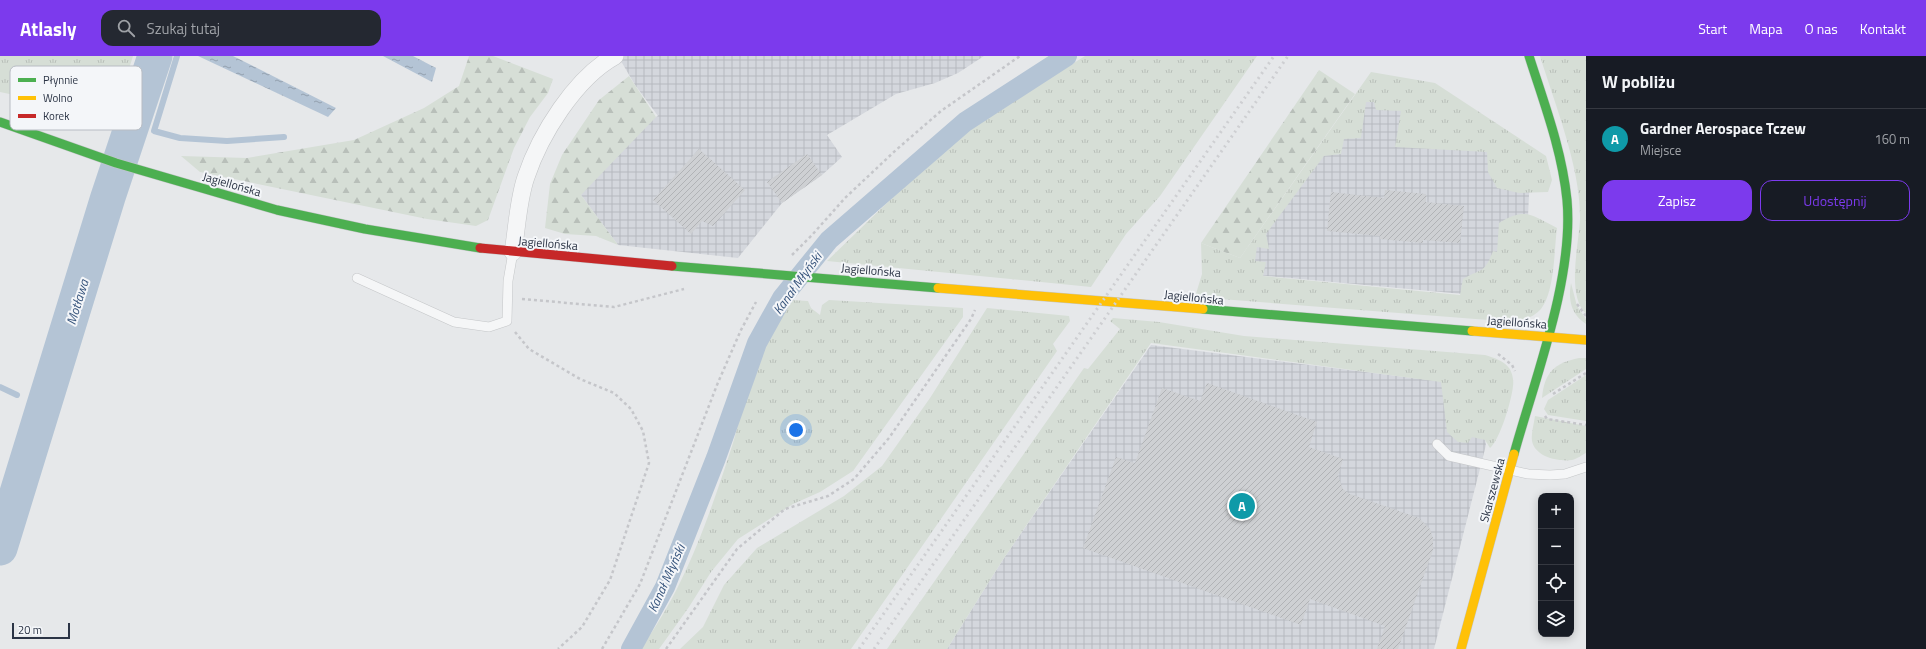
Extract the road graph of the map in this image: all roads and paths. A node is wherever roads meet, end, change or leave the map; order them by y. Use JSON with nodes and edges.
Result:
{"nodes":[{"id":1,"x":615,"y":56,"type":"edge"},
{"id":2,"x":1020,"y":56,"type":"edge"},
{"id":3,"x":1528,"y":56,"type":"edge"},
{"id":4,"x":0,"y":122,"type":"edge"},
{"id":5,"x":10,"y":126,"type":"edge"},
{"id":6,"x":21,"y":130,"type":"edge"},
{"id":7,"x":513,"y":252,"type":"junction"},
{"id":8,"x":791,"y":255,"type":"dead end"},
{"id":9,"x":357,"y":278,"type":"dead end"},
{"id":10,"x":691,"y":288,"type":"dead end"},
{"id":11,"x":982,"y":290,"type":"junction"},
{"id":12,"x":507,"y":296,"type":"junction"},
{"id":13,"x":756,"y":302,"type":"dead end"},
{"id":14,"x":507,"y":321,"type":"junction"},
{"id":15,"x":1547,"y":336,"type":"junction"},
{"id":16,"x":1586,"y":340,"type":"edge"},
{"id":17,"x":1586,"y":373,"type":"edge"},
{"id":18,"x":1550,"y":395,"type":"dead end"},
{"id":19,"x":1543,"y":414,"type":"dead end"},
{"id":20,"x":1586,"y":425,"type":"edge"},
{"id":21,"x":1437,"y":444,"type":"dead end"},
{"id":22,"x":1586,"y":466,"type":"edge"},
{"id":23,"x":1510,"y":470,"type":"junction"},
{"id":24,"x":558,"y":649,"type":"edge"},
{"id":25,"x":602,"y":649,"type":"edge"},
{"id":26,"x":666,"y":649,"type":"edge"},
{"id":27,"x":1461,"y":649,"type":"edge"}],
"edges":[{"from":1,"to":7,"type":"street"},
{"from":2,"to":8,"type":"path"},
{"from":3,"to":15,"type":"main road","name":"Skarszewska"},
{"from":4,"to":5,"type":"main road","name":"Jagiellońska"},
{"from":6,"to":7,"type":"main road","name":"Jagiellońska"},
{"from":7,"to":11,"type":"main road","name":"Jagiellońska"},
{"from":7,"to":12,"type":"lane"},
{"from":9,"to":14,"type":"lane"},
{"from":10,"to":12,"type":"path"},
{"from":11,"to":15,"type":"main road","name":"Jagiellońska"},
{"from":11,"to":26,"type":"path"},
{"from":12,"to":14,"type":"lane"},
{"from":13,"to":25,"type":"path"},
{"from":14,"to":24,"type":"path"},
{"from":15,"to":16,"type":"main road","name":"Jagiellońska"},
{"from":15,"to":23,"type":"main road","name":"Skarszewska"},
{"from":17,"to":18,"type":"path"},
{"from":19,"to":20,"type":"path"},
{"from":21,"to":23,"type":"lane"},
{"from":22,"to":23,"type":"lane"},
{"from":23,"to":27,"type":"main road","name":"Skarszewska"}]}
